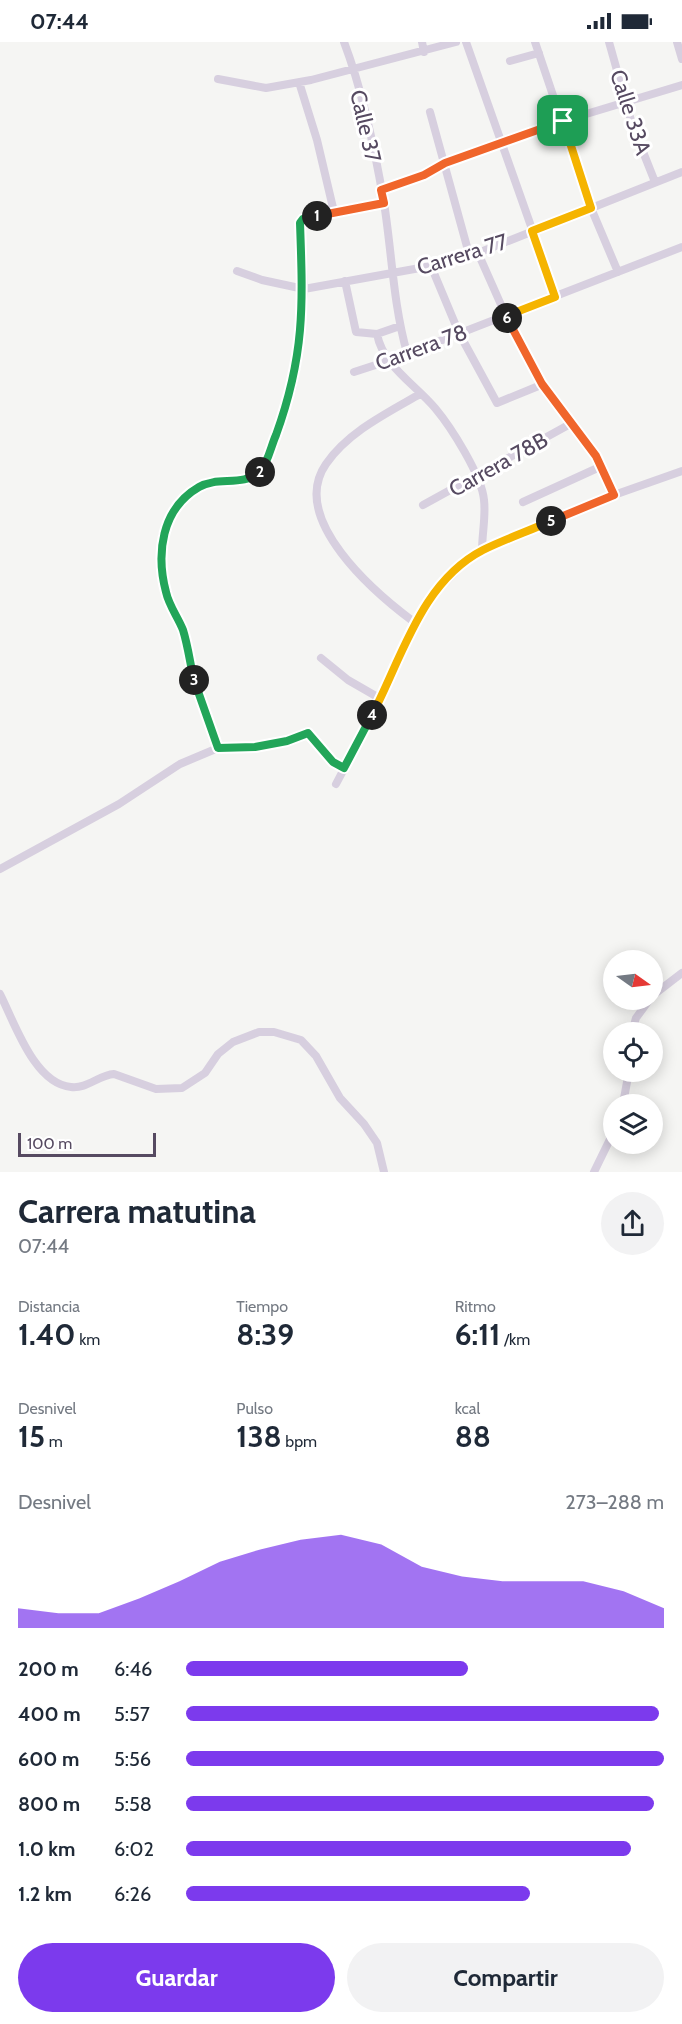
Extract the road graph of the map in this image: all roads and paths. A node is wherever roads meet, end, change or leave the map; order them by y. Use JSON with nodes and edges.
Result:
{"nodes":[{"id":1,"x":344,"y":42,"type":"edge"},
{"id":2,"x":422,"y":42,"type":"edge"},
{"id":3,"x":456,"y":42,"type":"edge"},
{"id":4,"x":466,"y":42,"type":"edge"},
{"id":5,"x":535,"y":42,"type":"edge"},
{"id":6,"x":609,"y":42,"type":"edge"},
{"id":7,"x":677,"y":42,"type":"edge"},
{"id":8,"x":424,"y":52,"type":"junction"},
{"id":9,"x":539,"y":53,"type":"junction"},
{"id":10,"x":682,"y":59,"type":"edge"},
{"id":11,"x":510,"y":61,"type":"dead end"},
{"id":12,"x":353,"y":67,"type":"junction"},
{"id":13,"x":218,"y":79,"type":"dead end"},
{"id":14,"x":299,"y":82,"type":"junction"},
{"id":15,"x":682,"y":85,"type":"edge"},
{"id":16,"x":626,"y":103,"type":"junction"},
{"id":17,"x":430,"y":112,"type":"dead end"},
{"id":18,"x":563,"y":121,"type":"junction"},
{"id":19,"x":502,"y":143,"type":"junction"},
{"id":20,"x":445,"y":163,"type":"junction"},
{"id":21,"x":682,"y":172,"type":"edge"},
{"id":22,"x":655,"y":182,"type":"junction"},
{"id":23,"x":381,"y":190,"type":"junction"},
{"id":24,"x":384,"y":203,"type":"junction"},
{"id":25,"x":591,"y":208,"type":"junction"},
{"id":26,"x":334,"y":212,"type":"junction"},
{"id":27,"x":532,"y":231,"type":"junction"},
{"id":28,"x":682,"y":247,"type":"edge"},
{"id":29,"x":478,"y":253,"type":"junction"},
{"id":30,"x":469,"y":254,"type":"junction"},
{"id":31,"x":431,"y":266,"type":"junction"},
{"id":32,"x":237,"y":271,"type":"dead end"},
{"id":33,"x":618,"y":272,"type":"junction"},
{"id":34,"x":391,"y":273,"type":"junction"},
{"id":35,"x":345,"y":281,"type":"junction"},
{"id":36,"x":304,"y":288,"type":"junction"},
{"id":37,"x":555,"y":297,"type":"junction"},
{"id":38,"x":506,"y":316,"type":"junction"},
{"id":39,"x":400,"y":326,"type":"junction"},
{"id":40,"x":459,"y":333,"type":"junction"},
{"id":41,"x":377,"y":334,"type":"junction"},
{"id":42,"x":407,"y":353,"type":"junction"},
{"id":43,"x":391,"y":360,"type":"junction"},
{"id":44,"x":357,"y":370,"type":"dead end"},
{"id":45,"x":542,"y":384,"type":"junction"},
{"id":46,"x":420,"y":393,"type":"junction"},
{"id":47,"x":572,"y":423,"type":"junction"},
{"id":48,"x":602,"y":466,"type":"junction"},
{"id":49,"x":682,"y":471,"type":"edge"},
{"id":50,"x":476,"y":476,"type":"junction"},
{"id":51,"x":614,"y":495,"type":"junction"},
{"id":52,"x":523,"y":502,"type":"dead end"},
{"id":53,"x":423,"y":505,"type":"dead end"},
{"id":54,"x":482,"y":550,"type":"junction"},
{"id":55,"x":414,"y":622,"type":"junction"},
{"id":56,"x":321,"y":658,"type":"dead end"},
{"id":57,"x":381,"y":699,"type":"junction"},
{"id":58,"x":218,"y":748,"type":"junction"},
{"id":59,"x":344,"y":768,"type":"junction"},
{"id":60,"x":336,"y":784,"type":"dead end"},
{"id":61,"x":0,"y":869,"type":"edge"},
{"id":62,"x":682,"y":973,"type":"edge"},
{"id":63,"x":663,"y":988,"type":"edge"},
{"id":64,"x":0,"y":994,"type":"edge"},
{"id":65,"x":603,"y":1154,"type":"edge"},
{"id":66,"x":384,"y":1172,"type":"edge"},
{"id":67,"x":594,"y":1172,"type":"edge"}],
"edges":[{"from":1,"to":12,"type":"street","name":"Calle 37"},
{"from":2,"to":8,"type":"street"},
{"from":3,"to":8,"type":"street"},
{"from":4,"to":19,"type":"street"},
{"from":5,"to":9,"type":"street"},
{"from":6,"to":16,"type":"street","name":"Calle 33A"},
{"from":7,"to":10,"type":"street"},
{"from":8,"to":12,"type":"street"},
{"from":9,"to":11,"type":"street"},
{"from":9,"to":18,"type":"street"},
{"from":12,"to":14,"type":"street"},
{"from":12,"to":23,"type":"street","name":"Calle 37"},
{"from":13,"to":14,"type":"street"},
{"from":14,"to":26,"type":"street"},
{"from":15,"to":16,"type":"street"},
{"from":16,"to":18,"type":"street"},
{"from":16,"to":22,"type":"street","name":"Calle 33A"},
{"from":17,"to":20,"type":"street"},
{"from":18,"to":19,"type":"street"},
{"from":18,"to":25,"type":"street"},
{"from":19,"to":20,"type":"street"},
{"from":19,"to":27,"type":"street"},
{"from":20,"to":23,"type":"street"},
{"from":20,"to":30,"type":"street"},
{"from":21,"to":22,"type":"street","name":"Carrera 77"},
{"from":22,"to":25,"type":"street","name":"Carrera 77"},
{"from":23,"to":24,"type":"street","name":"Calle 37"},
{"from":24,"to":26,"type":"street"},
{"from":24,"to":34,"type":"street","name":"Calle 37"},
{"from":25,"to":27,"type":"street","name":"Carrera 77"},
{"from":25,"to":33,"type":"street"},
{"from":26,"to":36,"type":"street"},
{"from":27,"to":29,"type":"street","name":"Carrera 77"},
{"from":27,"to":37,"type":"street"},
{"from":28,"to":33,"type":"street","name":"Carrera 78"},
{"from":29,"to":30,"type":"street","name":"Carrera 77"},
{"from":29,"to":38,"type":"street"},
{"from":30,"to":31,"type":"street","name":"Carrera 77"},
{"from":31,"to":34,"type":"street","name":"Carrera 77"},
{"from":31,"to":40,"type":"street"},
{"from":32,"to":36,"type":"street","name":"Carrera 77"},
{"from":33,"to":37,"type":"street","name":"Carrera 78"},
{"from":34,"to":35,"type":"street","name":"Carrera 77"},
{"from":34,"to":39,"type":"street","name":"Calle 37"},
{"from":35,"to":36,"type":"street","name":"Carrera 77"},
{"from":35,"to":41,"type":"street"},
{"from":36,"to":58,"type":"street"},
{"from":37,"to":38,"type":"street","name":"Carrera 78"},
{"from":38,"to":40,"type":"street","name":"Carrera 78"},
{"from":38,"to":45,"type":"street"},
{"from":39,"to":41,"type":"street"},
{"from":39,"to":42,"type":"street","name":"Calle 37"},
{"from":40,"to":42,"type":"street","name":"Carrera 78"},
{"from":40,"to":45,"type":"street"},
{"from":41,"to":43,"type":"street"},
{"from":42,"to":43,"type":"street","name":"Carrera 78"},
{"from":43,"to":44,"type":"street","name":"Carrera 78"},
{"from":43,"to":46,"type":"street"},
{"from":45,"to":47,"type":"street"},
{"from":46,"to":50,"type":"street"},
{"from":46,"to":55,"type":"street"},
{"from":47,"to":48,"type":"street"},
{"from":47,"to":50,"type":"street","name":"Carrera 78B"},
{"from":48,"to":51,"type":"street"},
{"from":48,"to":52,"type":"street"},
{"from":49,"to":51,"type":"street"},
{"from":50,"to":53,"type":"street","name":"Carrera 78B"},
{"from":50,"to":54,"type":"street"},
{"from":51,"to":54,"type":"street"},
{"from":54,"to":55,"type":"street"},
{"from":55,"to":57,"type":"street"},
{"from":56,"to":57,"type":"street"},
{"from":57,"to":59,"type":"street"},
{"from":58,"to":59,"type":"street"},
{"from":58,"to":61,"type":"street"},
{"from":59,"to":60,"type":"street"},
{"from":62,"to":63,"type":"street"},
{"from":64,"to":66,"type":"street"},
{"from":65,"to":67,"type":"street"}]}
